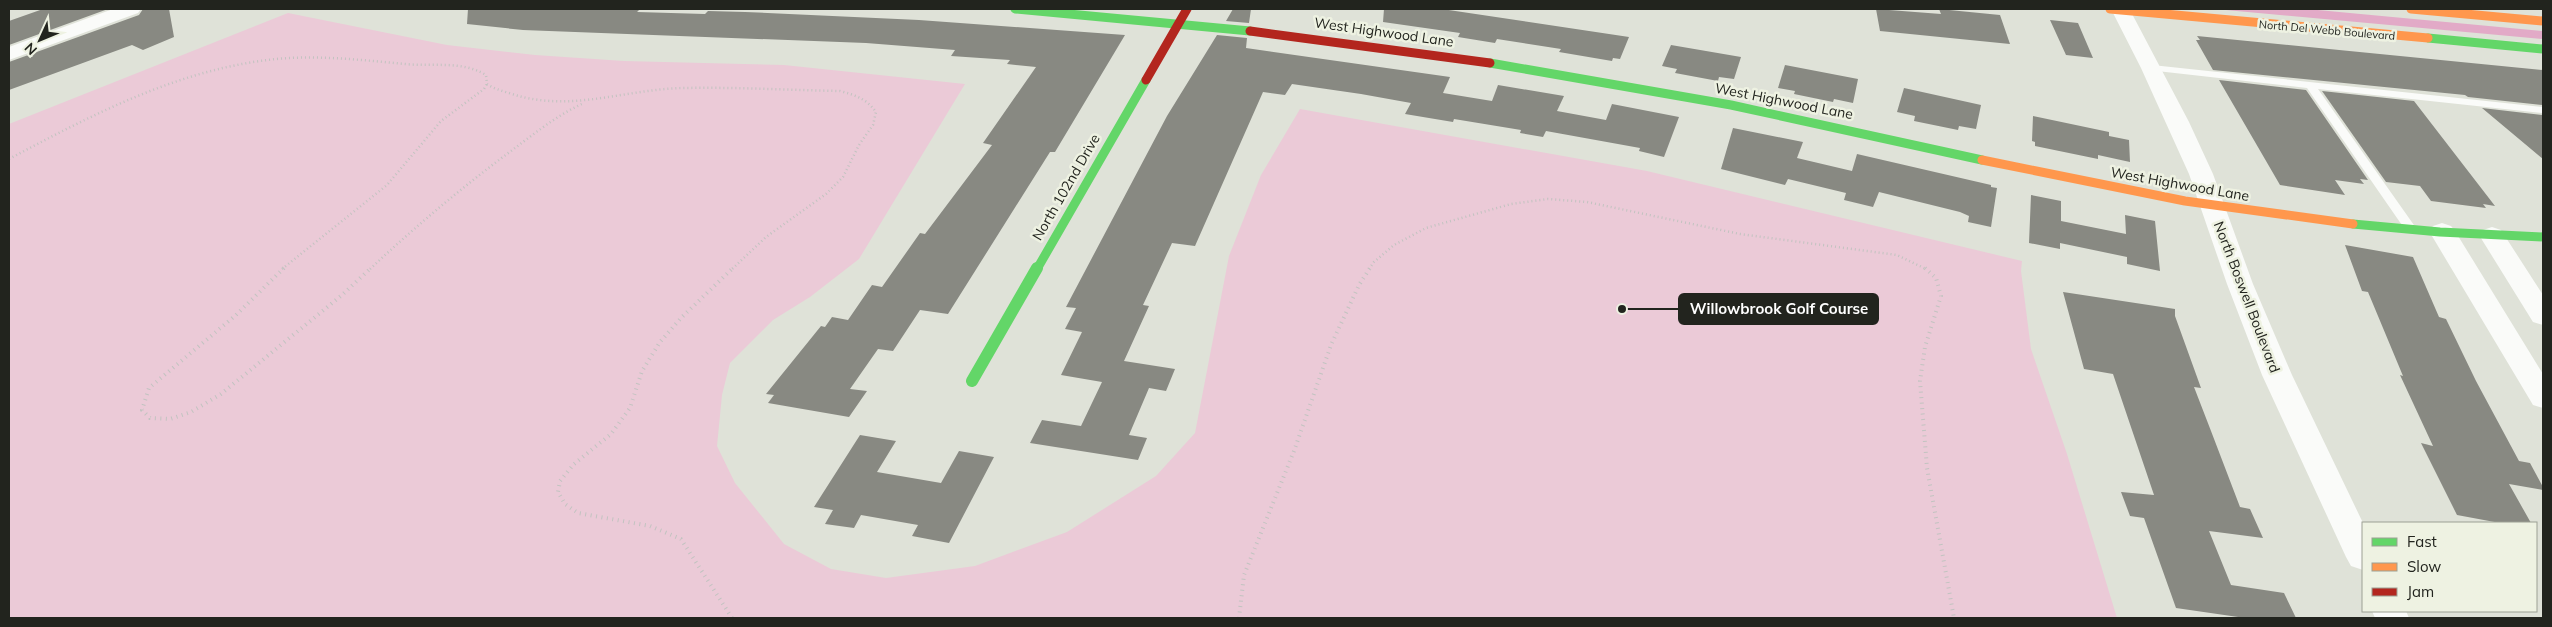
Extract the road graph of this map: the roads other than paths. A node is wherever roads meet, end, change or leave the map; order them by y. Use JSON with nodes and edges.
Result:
{"nodes":[{"id":1,"x":131,"y":9,"type":"edge"},
{"id":2,"x":1015,"y":9,"type":"edge"},
{"id":3,"x":1187,"y":9,"type":"edge"},
{"id":4,"x":2116,"y":9,"type":"edge"},
{"id":5,"x":2411,"y":9,"type":"edge"},
{"id":6,"x":2543,"y":21,"type":"edge"},
{"id":7,"x":1178,"y":22,"type":"junction"},
{"id":8,"x":2543,"y":49,"type":"edge"},
{"id":9,"x":9,"y":54,"type":"edge"},
{"id":10,"x":2152,"y":68,"type":"junction"},
{"id":11,"x":2310,"y":85,"type":"junction"},
{"id":12,"x":2543,"y":110,"type":"edge"},
{"id":13,"x":2211,"y":205,"type":"junction"},
{"id":14,"x":2410,"y":228,"type":"junction"},
{"id":15,"x":2442,"y":231,"type":"junction"},
{"id":16,"x":2492,"y":235,"type":"junction"},
{"id":17,"x":2543,"y":237,"type":"edge"},
{"id":18,"x":2543,"y":316,"type":"edge"},
{"id":19,"x":972,"y":381,"type":"dead end"},
{"id":20,"x":2539,"y":386,"type":"edge"},
{"id":21,"x":2362,"y":555,"type":"edge"}],
"edges":[{"from":1,"to":9,"type":"street"},
{"from":2,"to":7,"type":"street","name":"West Highwood Lane"},
{"from":3,"to":7,"type":"street","name":"North 102nd Drive"},
{"from":4,"to":8,"type":"street","name":"North Del Webb Boulevard"},
{"from":4,"to":10,"type":"street","name":"North Boswell Boulevard"},
{"from":5,"to":6,"type":"street"},
{"from":7,"to":13,"type":"street","name":"West Highwood Lane"},
{"from":7,"to":19,"type":"street","name":"North 102nd Drive"},
{"from":10,"to":11,"type":"lane"},
{"from":10,"to":13,"type":"street","name":"North Boswell Boulevard"},
{"from":11,"to":12,"type":"lane"},
{"from":11,"to":14,"type":"lane"},
{"from":13,"to":14,"type":"street","name":"West Highwood Lane"},
{"from":13,"to":21,"type":"street","name":"North Boswell Boulevard"},
{"from":14,"to":15,"type":"street","name":"West Highwood Lane"},
{"from":15,"to":16,"type":"street","name":"West Highwood Lane"},
{"from":15,"to":20,"type":"street"},
{"from":16,"to":17,"type":"street","name":"West Highwood Lane"},
{"from":16,"to":18,"type":"street"}]}
